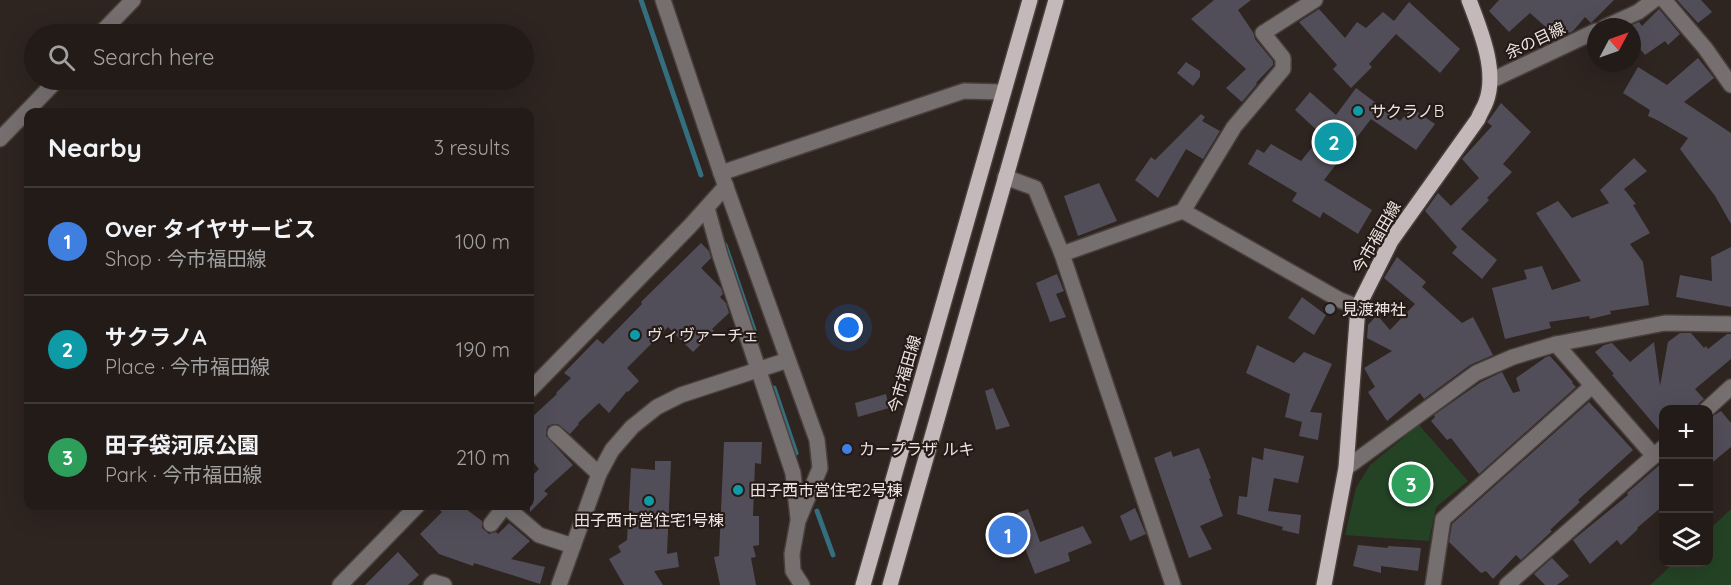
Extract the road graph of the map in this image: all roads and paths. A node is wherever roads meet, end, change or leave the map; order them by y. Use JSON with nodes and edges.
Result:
{"nodes":[{"id":1,"x":133,"y":0,"type":"edge"},
{"id":2,"x":663,"y":0,"type":"edge"},
{"id":3,"x":1030,"y":0,"type":"edge"},
{"id":4,"x":1056,"y":0,"type":"edge"},
{"id":5,"x":1315,"y":0,"type":"edge"},
{"id":6,"x":1469,"y":0,"type":"edge"},
{"id":7,"x":1654,"y":0,"type":"edge"},
{"id":8,"x":1664,"y":0,"type":"edge"},
{"id":9,"x":1625,"y":18,"type":"edge"},
{"id":10,"x":110,"y":24,"type":"edge"},
{"id":11,"x":1587,"y":35,"type":"edge"},
{"id":12,"x":1490,"y":81,"type":"junction"},
{"id":13,"x":1731,"y":85,"type":"edge"},
{"id":14,"x":47,"y":90,"type":"edge"},
{"id":15,"x":1003,"y":92,"type":"junction"},
{"id":16,"x":30,"y":108,"type":"edge"},
{"id":17,"x":24,"y":114,"type":"edge"},
{"id":18,"x":0,"y":139,"type":"edge"},
{"id":19,"x":1005,"y":177,"type":"junction"},
{"id":20,"x":724,"y":180,"type":"junction"},
{"id":21,"x":707,"y":208,"type":"junction"},
{"id":22,"x":1183,"y":211,"type":"junction"},
{"id":23,"x":1062,"y":254,"type":"junction"},
{"id":24,"x":1358,"y":307,"type":"junction"},
{"id":25,"x":1731,"y":324,"type":"edge"},
{"id":26,"x":1556,"y":344,"type":"junction"},
{"id":27,"x":788,"y":360,"type":"junction"},
{"id":28,"x":758,"y":370,"type":"junction"},
{"id":29,"x":534,"y":386,"type":"edge"},
{"id":30,"x":1592,"y":386,"type":"junction"},
{"id":31,"x":1731,"y":387,"type":"edge"},
{"id":32,"x":1711,"y":405,"type":"edge"},
{"id":33,"x":555,"y":433,"type":"dead end"},
{"id":34,"x":1659,"y":452,"type":"edge"},
{"id":35,"x":1346,"y":468,"type":"junction"},
{"id":36,"x":599,"y":474,"type":"junction"},
{"id":37,"x":413,"y":510,"type":"edge"},
{"id":38,"x":502,"y":510,"type":"edge"},
{"id":39,"x":510,"y":510,"type":"edge"},
{"id":40,"x":798,"y":521,"type":"junction"},
{"id":41,"x":491,"y":524,"type":"dead end"},
{"id":42,"x":573,"y":546,"type":"junction"},
{"id":43,"x":340,"y":585,"type":"edge"},
{"id":44,"x":431,"y":585,"type":"edge"},
{"id":45,"x":444,"y":585,"type":"edge"},
{"id":46,"x":560,"y":585,"type":"edge"},
{"id":47,"x":802,"y":585,"type":"edge"},
{"id":48,"x":863,"y":585,"type":"edge"},
{"id":49,"x":890,"y":585,"type":"edge"},
{"id":50,"x":1173,"y":585,"type":"edge"},
{"id":51,"x":1324,"y":585,"type":"edge"},
{"id":52,"x":1433,"y":585,"type":"edge"},
{"id":53,"x":1507,"y":585,"type":"edge"}],
"edges":[{"from":1,"to":10,"type":"street"},
{"from":2,"to":20,"type":"street"},
{"from":3,"to":15,"type":"main road","name":"今市福田線"},
{"from":4,"to":19,"type":"main road"},
{"from":5,"to":22,"type":"street"},
{"from":6,"to":12,"type":"main road","name":"今市福田線"},
{"from":7,"to":9,"type":"street"},
{"from":8,"to":13,"type":"street"},
{"from":11,"to":12,"type":"street","name":"余の目線"},
{"from":12,"to":24,"type":"main road","name":"今市福田線"},
{"from":14,"to":16,"type":"street"},
{"from":15,"to":20,"type":"street"},
{"from":15,"to":48,"type":"main road","name":"今市福田線"},
{"from":17,"to":18,"type":"street"},
{"from":19,"to":23,"type":"street"},
{"from":19,"to":49,"type":"main road"},
{"from":20,"to":21,"type":"street"},
{"from":20,"to":27,"type":"street"},
{"from":21,"to":28,"type":"street"},
{"from":21,"to":29,"type":"street"},
{"from":22,"to":23,"type":"street"},
{"from":22,"to":24,"type":"street"},
{"from":23,"to":50,"type":"street"},
{"from":24,"to":35,"type":"main road","name":"今市福田線"},
{"from":25,"to":26,"type":"street"},
{"from":26,"to":30,"type":"street"},
{"from":26,"to":35,"type":"street"},
{"from":27,"to":28,"type":"street"},
{"from":27,"to":40,"type":"street"},
{"from":28,"to":36,"type":"street"},
{"from":28,"to":40,"type":"street"},
{"from":30,"to":34,"type":"street"},
{"from":30,"to":52,"type":"street"},
{"from":31,"to":32,"type":"street"},
{"from":33,"to":36,"type":"street"},
{"from":34,"to":53,"type":"street"},
{"from":35,"to":51,"type":"main road","name":"今市福田線"},
{"from":36,"to":42,"type":"street"},
{"from":37,"to":43,"type":"street"},
{"from":38,"to":41,"type":"street"},
{"from":39,"to":42,"type":"street"},
{"from":40,"to":47,"type":"street"},
{"from":42,"to":46,"type":"street"},
{"from":44,"to":45,"type":"street"}]}
